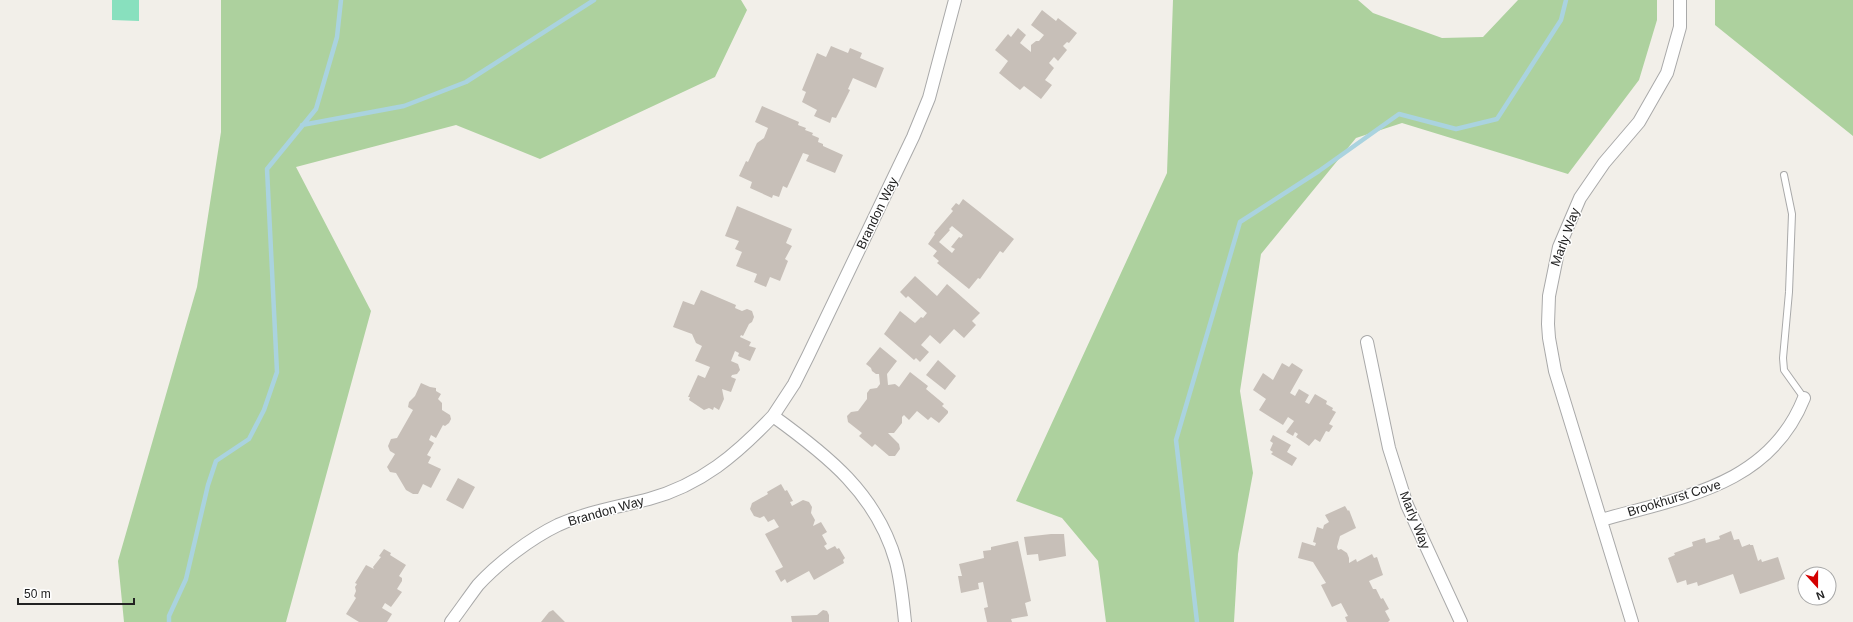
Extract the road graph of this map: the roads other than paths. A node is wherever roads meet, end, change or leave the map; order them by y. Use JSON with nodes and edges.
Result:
{"nodes":[{"id":1,"x":955,"y":0,"type":"edge"},
{"id":2,"x":1680,"y":0,"type":"edge"},
{"id":3,"x":1784,"y":175,"type":"dead end"},
{"id":4,"x":1367,"y":342,"type":"dead end"},
{"id":5,"x":1804,"y":398,"type":"joint"},
{"id":6,"x":773,"y":416,"type":"junction"},
{"id":7,"x":1601,"y":520,"type":"junction"},
{"id":8,"x":451,"y":622,"type":"edge"},
{"id":9,"x":905,"y":622,"type":"edge"},
{"id":10,"x":1461,"y":622,"type":"edge"},
{"id":11,"x":1632,"y":622,"type":"edge"}],
"edges":[{"from":1,"to":6,"type":"street","name":"Brandon Way"},
{"from":2,"to":7,"type":"street","name":"Marly Way"},
{"from":3,"to":5,"type":"lane"},
{"from":4,"to":10,"type":"street","name":"Marly Way"},
{"from":5,"to":7,"type":"street","name":"Brookhurst Cove"},
{"from":6,"to":8,"type":"street","name":"Brandon Way"},
{"from":6,"to":9,"type":"street"},
{"from":7,"to":11,"type":"street","name":"Marly Way"}]}
